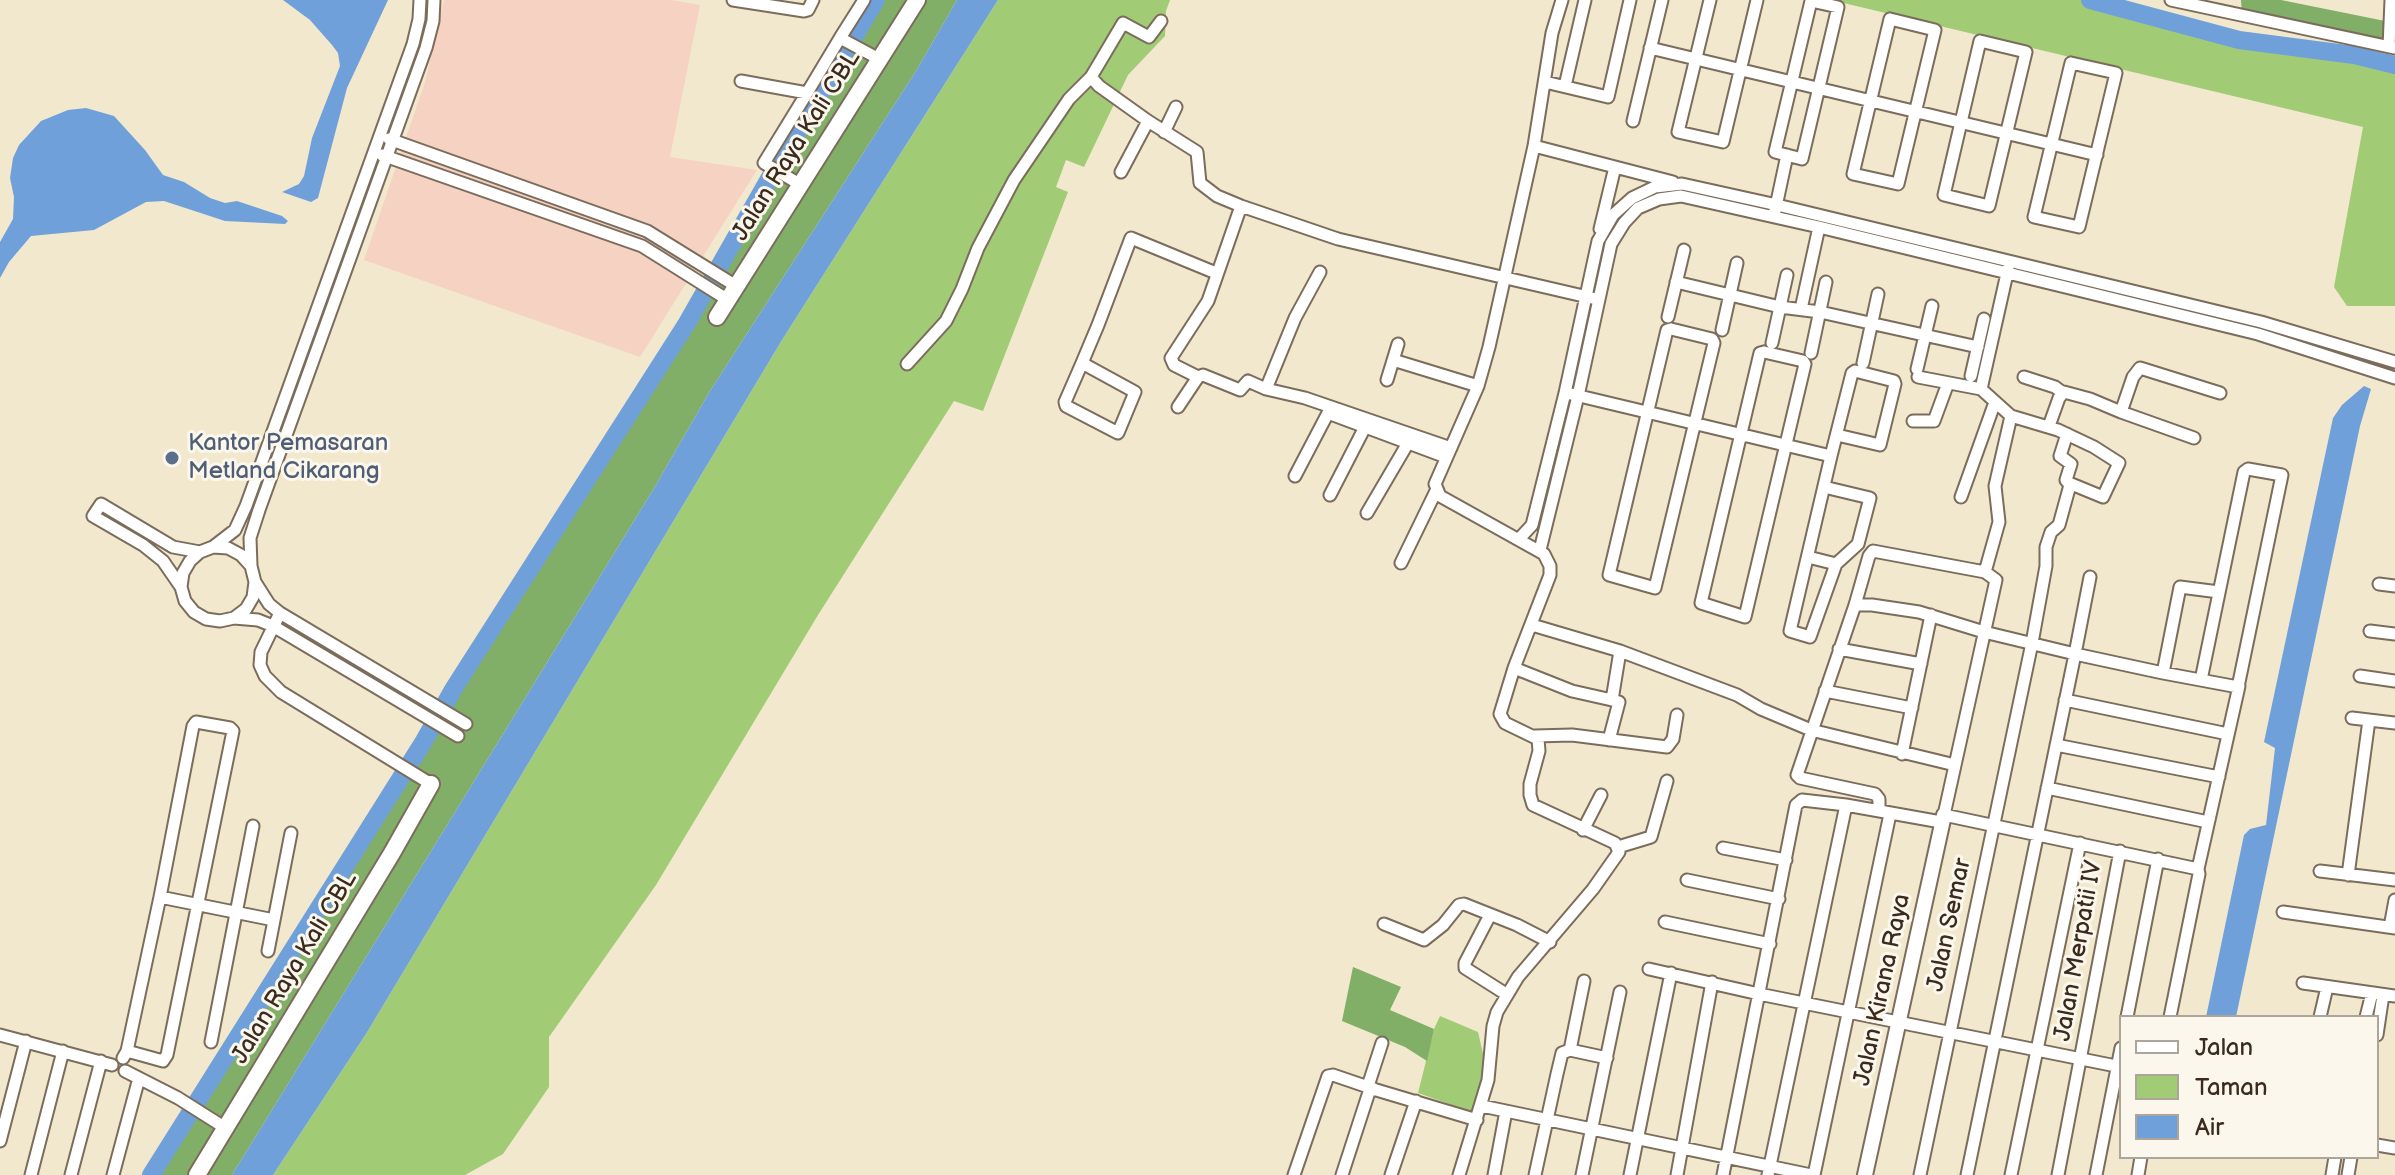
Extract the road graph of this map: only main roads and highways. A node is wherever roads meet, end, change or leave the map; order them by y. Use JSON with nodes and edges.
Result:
{"nodes":[{"id":1,"x":917,"y":0,"type":"edge"},
{"id":2,"x":717,"y":317,"type":"dead end"},
{"id":3,"x":431,"y":784,"type":"road end"},
{"id":4,"x":197,"y":1175,"type":"edge"}],
"edges":[{"from":1,"to":2,"type":"main road","name":"Jalan Raya Kali CBL"},
{"from":3,"to":4,"type":"main road","name":"Jalan Raya Kali CBL"}]}
